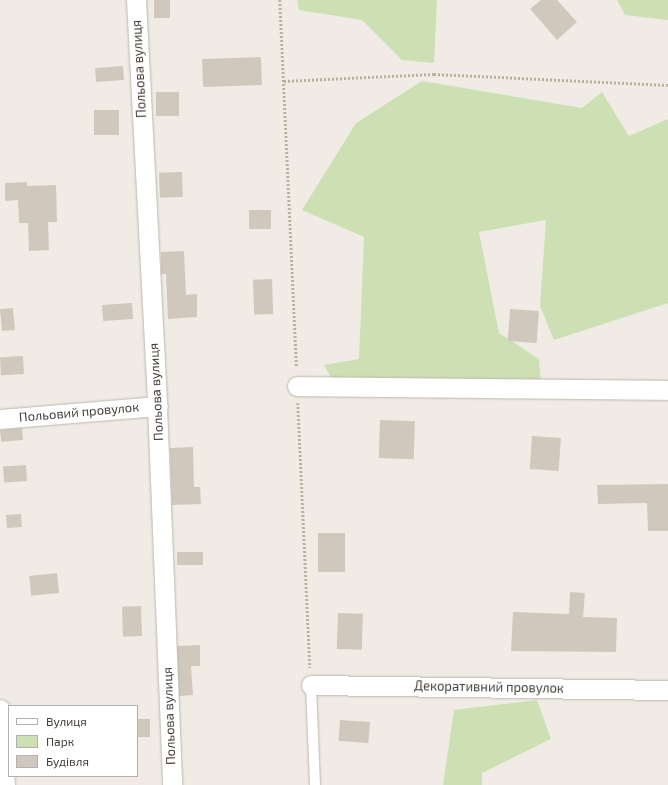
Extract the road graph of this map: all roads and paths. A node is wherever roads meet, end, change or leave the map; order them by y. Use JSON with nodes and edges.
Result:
{"nodes":[{"id":1,"x":136,"y":0,"type":"edge"},
{"id":2,"x":280,"y":0,"type":"edge"},
{"id":3,"x":284,"y":82,"type":"junction"},
{"id":4,"x":668,"y":84,"type":"edge"},
{"id":5,"x":297,"y":386,"type":"junction"},
{"id":6,"x":668,"y":390,"type":"edge"},
{"id":7,"x":157,"y":406,"type":"junction"},
{"id":8,"x":0,"y":419,"type":"edge"},
{"id":9,"x":311,"y":685,"type":"junction"},
{"id":10,"x":668,"y":690,"type":"edge"},
{"id":11,"x":0,"y":709,"type":"edge"},
{"id":12,"x":5,"y":785,"type":"edge"},
{"id":13,"x":172,"y":785,"type":"edge"},
{"id":14,"x":316,"y":785,"type":"edge"}],
"edges":[{"from":1,"to":7,"type":"street","name":"Польова вулиця"},
{"from":2,"to":3,"type":"path"},
{"from":3,"to":4,"type":"path"},
{"from":3,"to":5,"type":"path"},
{"from":5,"to":6,"type":"street"},
{"from":5,"to":9,"type":"path"},
{"from":7,"to":8,"type":"street","name":"Польовий провулок"},
{"from":7,"to":13,"type":"street","name":"Польова вулиця"},
{"from":9,"to":10,"type":"street","name":"Декоративний провулок"},
{"from":9,"to":14,"type":"lane"},
{"from":11,"to":12,"type":"street"}]}
